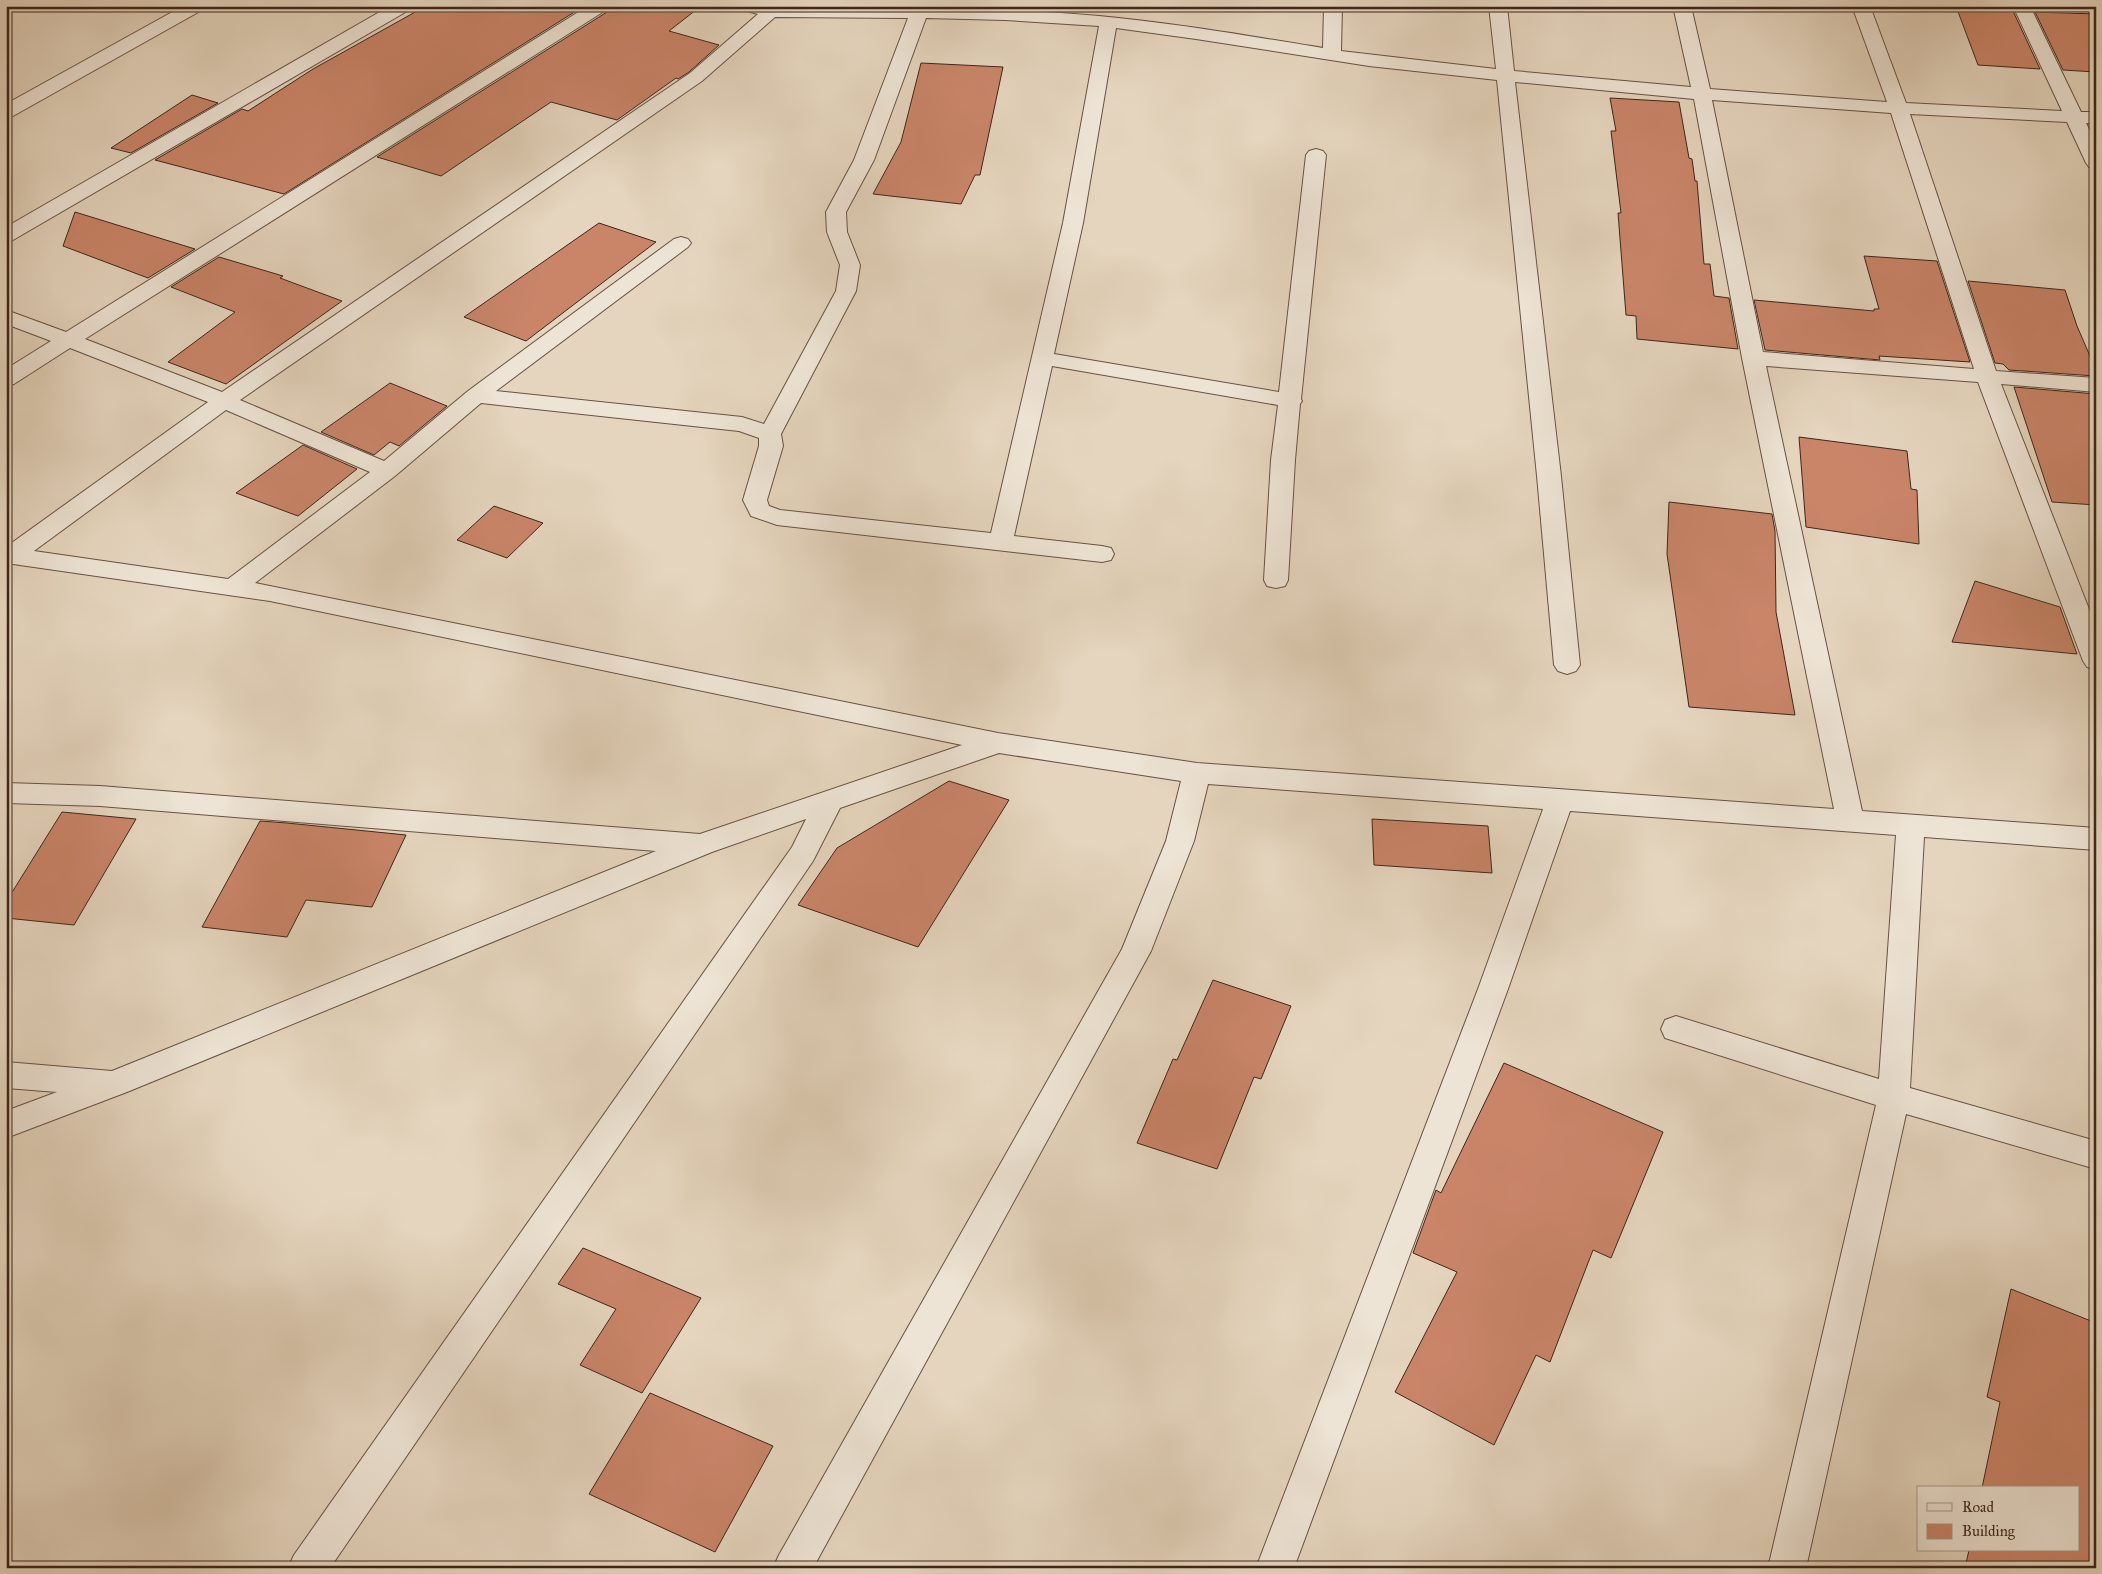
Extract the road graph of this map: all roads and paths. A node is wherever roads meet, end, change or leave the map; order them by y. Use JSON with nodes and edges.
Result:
{"nodes":[{"id":1,"x":403,"y":6,"type":"edge"},
{"id":2,"x":600,"y":6,"type":"edge"},
{"id":3,"x":749,"y":6,"type":"edge"},
{"id":4,"x":1333,"y":6,"type":"edge"},
{"id":5,"x":1498,"y":6,"type":"edge"},
{"id":6,"x":1682,"y":6,"type":"edge"},
{"id":7,"x":1861,"y":6,"type":"edge"},
{"id":8,"x":2021,"y":6,"type":"edge"},
{"id":9,"x":192,"y":7,"type":"edge"},
{"id":10,"x":773,"y":9,"type":"edge"},
{"id":11,"x":972,"y":10,"type":"edge"},
{"id":12,"x":919,"y":13,"type":"junction"},
{"id":13,"x":1108,"y":23,"type":"junction"},
{"id":14,"x":1332,"y":54,"type":"junction"},
{"id":15,"x":1504,"y":76,"type":"junction"},
{"id":16,"x":1702,"y":94,"type":"junction"},
{"id":17,"x":1899,"y":108,"type":"junction"},
{"id":18,"x":6,"y":112,"type":"edge"},
{"id":19,"x":2074,"y":117,"type":"junction"},
{"id":20,"x":2096,"y":118,"type":"edge"},
{"id":21,"x":1316,"y":155,"type":"dead end"},
{"id":22,"x":2096,"y":163,"type":"edge"},
{"id":23,"x":6,"y":236,"type":"edge"},
{"id":24,"x":681,"y":243,"type":"dead end"},
{"id":25,"x":6,"y":316,"type":"edge"},
{"id":26,"x":66,"y":340,"type":"junction"},
{"id":27,"x":1042,"y":358,"type":"junction"},
{"id":28,"x":1753,"y":358,"type":"junction"},
{"id":29,"x":1987,"y":376,"type":"junction"},
{"id":30,"x":6,"y":379,"type":"edge"},
{"id":31,"x":2096,"y":384,"type":"edge"},
{"id":32,"x":476,"y":396,"type":"junction"},
{"id":33,"x":1290,"y":400,"type":"junction"},
{"id":34,"x":224,"y":401,"type":"junction"},
{"id":35,"x":770,"y":434,"type":"junction"},
{"id":36,"x":387,"y":471,"type":"junction"},
{"id":37,"x":1001,"y":541,"type":"junction"},
{"id":38,"x":1102,"y":554,"type":"dead end"},
{"id":39,"x":9,"y":555,"type":"edge"},
{"id":40,"x":1276,"y":580,"type":"dead end"},
{"id":41,"x":232,"y":588,"type":"junction"},
{"id":42,"x":2096,"y":661,"type":"edge"},
{"id":43,"x":1566,"y":665,"type":"dead end"},
{"id":44,"x":998,"y":743,"type":"junction"},
{"id":45,"x":1197,"y":773,"type":"junction"},
{"id":46,"x":6,"y":793,"type":"edge"},
{"id":47,"x":1560,"y":799,"type":"junction"},
{"id":48,"x":829,"y":801,"type":"junction"},
{"id":49,"x":1850,"y":820,"type":"junction"},
{"id":50,"x":1911,"y":825,"type":"junction"},
{"id":51,"x":2096,"y":839,"type":"edge"},
{"id":52,"x":702,"y":844,"type":"junction"},
{"id":53,"x":1676,"y":1029,"type":"dead end"},
{"id":54,"x":6,"y":1074,"type":"edge"},
{"id":55,"x":116,"y":1083,"type":"junction"},
{"id":56,"x":1894,"y":1098,"type":"junction"},
{"id":57,"x":6,"y":1125,"type":"edge"},
{"id":58,"x":2096,"y":1155,"type":"edge"},
{"id":59,"x":307,"y":1568,"type":"edge"},
{"id":60,"x":792,"y":1568,"type":"edge"},
{"id":61,"x":1275,"y":1568,"type":"edge"},
{"id":62,"x":1787,"y":1568,"type":"edge"}],
"edges":[{"from":1,"to":23,"type":"street"},
{"from":2,"to":26,"type":"street"},
{"from":3,"to":10,"type":"street"},
{"from":4,"to":14,"type":"street"},
{"from":5,"to":15,"type":"street"},
{"from":6,"to":16,"type":"street"},
{"from":7,"to":17,"type":"street"},
{"from":8,"to":19,"type":"street"},
{"from":9,"to":18,"type":"street"},
{"from":10,"to":12,"type":"street"},
{"from":10,"to":34,"type":"street"},
{"from":11,"to":12,"type":"street"},
{"from":11,"to":13,"type":"street"},
{"from":12,"to":35,"type":"street"},
{"from":13,"to":14,"type":"street"},
{"from":13,"to":27,"type":"street"},
{"from":14,"to":15,"type":"street"},
{"from":15,"to":16,"type":"street"},
{"from":15,"to":43,"type":"street"},
{"from":16,"to":17,"type":"street"},
{"from":16,"to":28,"type":"street"},
{"from":17,"to":19,"type":"street"},
{"from":17,"to":29,"type":"street"},
{"from":19,"to":20,"type":"street"},
{"from":19,"to":22,"type":"street"},
{"from":21,"to":33,"type":"street"},
{"from":24,"to":32,"type":"street"},
{"from":25,"to":26,"type":"street"},
{"from":26,"to":30,"type":"street"},
{"from":26,"to":34,"type":"street"},
{"from":27,"to":33,"type":"street"},
{"from":27,"to":37,"type":"street"},
{"from":28,"to":29,"type":"street"},
{"from":28,"to":49,"type":"street"},
{"from":29,"to":31,"type":"street"},
{"from":29,"to":42,"type":"street"},
{"from":32,"to":35,"type":"street"},
{"from":32,"to":36,"type":"street"},
{"from":33,"to":40,"type":"street"},
{"from":34,"to":36,"type":"street"},
{"from":34,"to":39,"type":"street"},
{"from":35,"to":37,"type":"street"},
{"from":36,"to":41,"type":"street"},
{"from":37,"to":38,"type":"street"},
{"from":39,"to":41,"type":"street"},
{"from":41,"to":44,"type":"street"},
{"from":44,"to":45,"type":"street"},
{"from":44,"to":48,"type":"street"},
{"from":45,"to":47,"type":"street"},
{"from":45,"to":60,"type":"street"},
{"from":46,"to":52,"type":"street"},
{"from":47,"to":49,"type":"street"},
{"from":47,"to":61,"type":"street"},
{"from":48,"to":52,"type":"street"},
{"from":48,"to":59,"type":"street"},
{"from":49,"to":50,"type":"street"},
{"from":50,"to":51,"type":"street"},
{"from":50,"to":56,"type":"street"},
{"from":52,"to":55,"type":"street"},
{"from":53,"to":56,"type":"street"},
{"from":54,"to":55,"type":"street"},
{"from":55,"to":57,"type":"street"},
{"from":56,"to":58,"type":"street"},
{"from":56,"to":62,"type":"street"}]}
